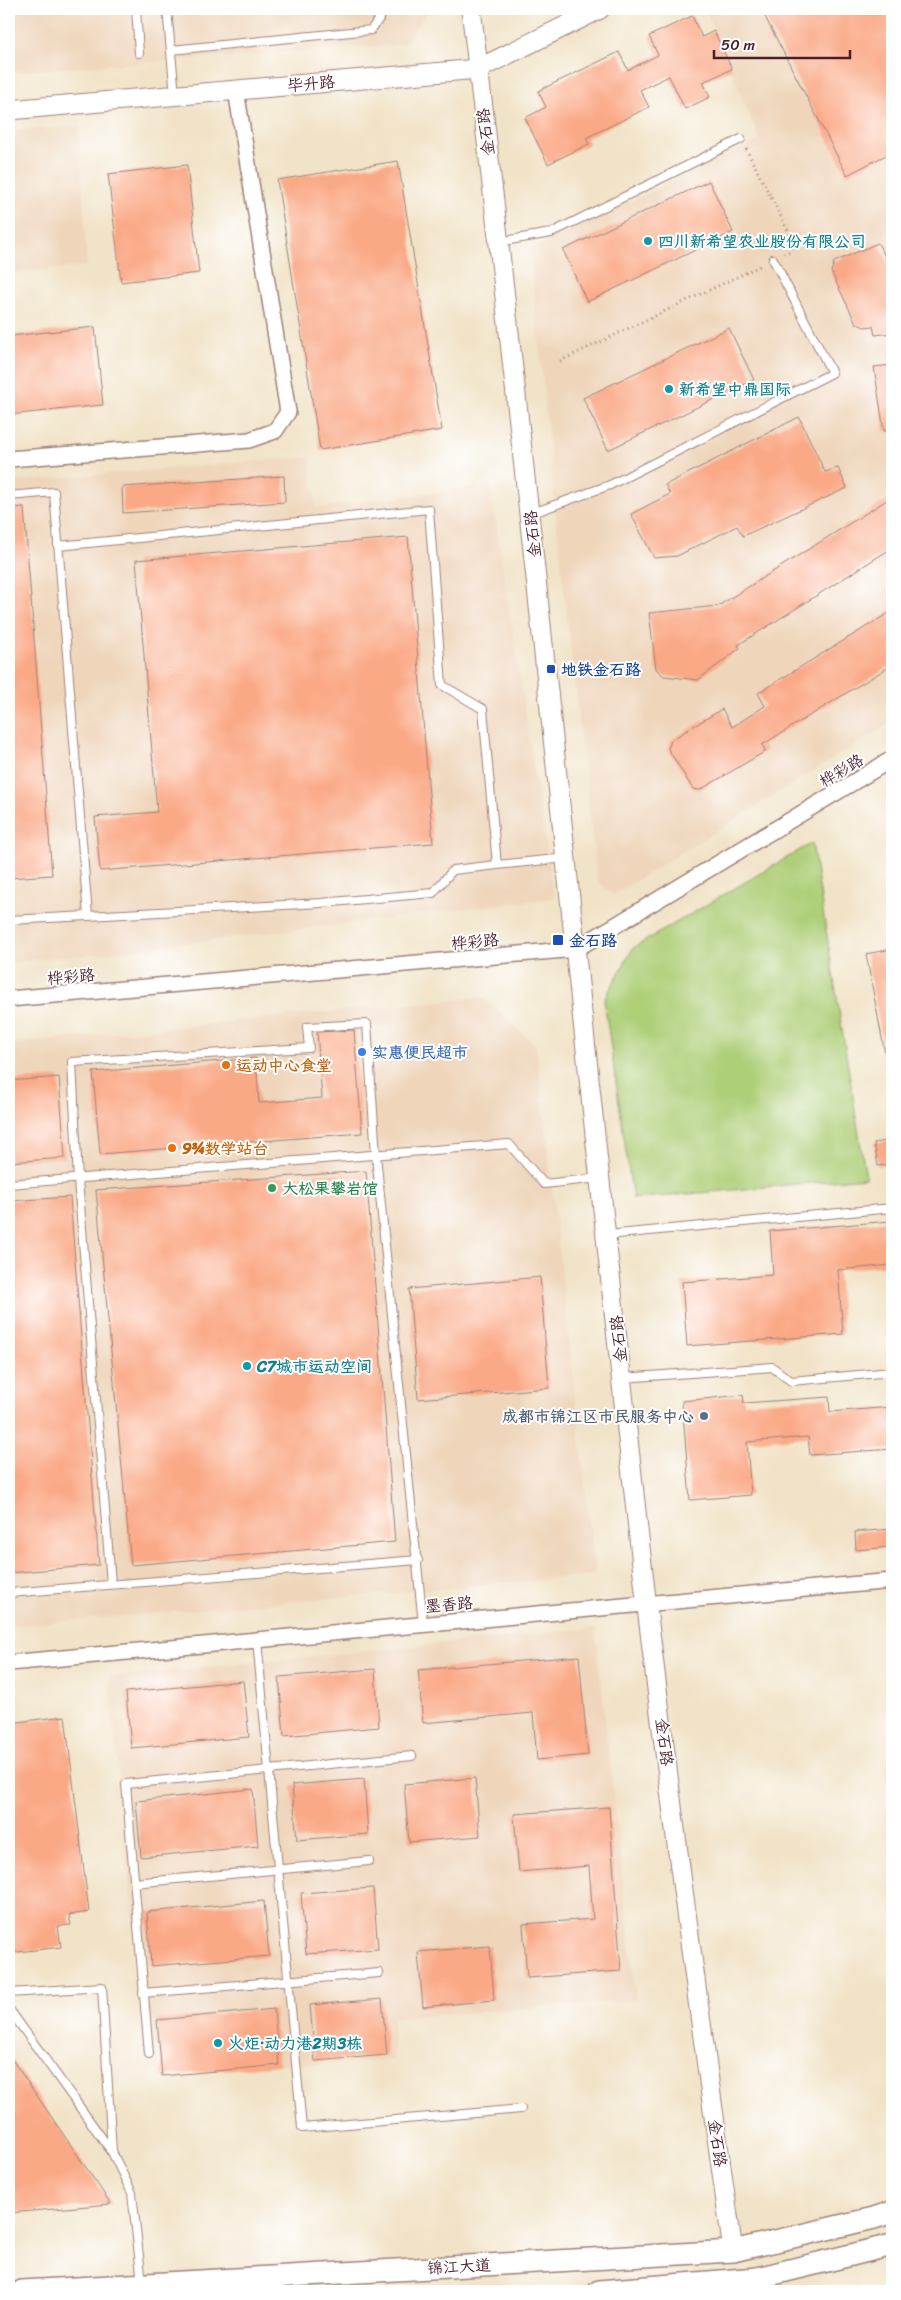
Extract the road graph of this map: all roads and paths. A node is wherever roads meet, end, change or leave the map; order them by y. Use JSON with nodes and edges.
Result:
{"nodes":[{"id":1,"x":136,"y":9,"type":"edge"},
{"id":2,"x":167,"y":9,"type":"edge"},
{"id":3,"x":381,"y":9,"type":"edge"},
{"id":4,"x":471,"y":9,"type":"edge"},
{"id":5,"x":600,"y":9,"type":"edge"},
{"id":6,"x":171,"y":50,"type":"junction"},
{"id":7,"x":139,"y":53,"type":"dead end"},
{"id":8,"x":478,"y":69,"type":"junction"},
{"id":9,"x":236,"y":90,"type":"junction"},
{"id":10,"x":175,"y":95,"type":"junction"},
{"id":11,"x":9,"y":110,"type":"edge"},
{"id":12,"x":741,"y":140,"type":"joint"},
{"id":13,"x":498,"y":242,"type":"junction"},
{"id":14,"x":773,"y":260,"type":"junction"},
{"id":15,"x":560,"y":361,"type":"dead end"},
{"id":16,"x":9,"y":459,"type":"edge"},
{"id":17,"x":9,"y":496,"type":"edge"},
{"id":18,"x":530,"y":514,"type":"junction"},
{"id":19,"x":58,"y":546,"type":"junction"},
{"id":20,"x":892,"y":759,"type":"edge"},
{"id":21,"x":566,"y":858,"type":"junction"},
{"id":22,"x":497,"y":865,"type":"junction"},
{"id":23,"x":88,"y":916,"type":"junction"},
{"id":24,"x":9,"y":920,"type":"edge"},
{"id":25,"x":576,"y":950,"type":"junction"},
{"id":26,"x":9,"y":998,"type":"edge"},
{"id":27,"x":376,"y":1154,"type":"junction"},
{"id":28,"x":601,"y":1178,"type":"junction"},
{"id":29,"x":78,"y":1180,"type":"junction"},
{"id":30,"x":9,"y":1184,"type":"edge"},
{"id":31,"x":892,"y":1208,"type":"edge"},
{"id":32,"x":607,"y":1235,"type":"junction"},
{"id":33,"x":892,"y":1372,"type":"edge"},
{"id":34,"x":622,"y":1378,"type":"junction"},
{"id":35,"x":418,"y":1560,"type":"junction"},
{"id":36,"x":892,"y":1581,"type":"edge"},
{"id":37,"x":111,"y":1584,"type":"junction"},
{"id":38,"x":9,"y":1593,"type":"edge"},
{"id":39,"x":647,"y":1604,"type":"junction"},
{"id":40,"x":423,"y":1624,"type":"junction"},
{"id":41,"x":257,"y":1640,"type":"junction"},
{"id":42,"x":9,"y":1663,"type":"edge"},
{"id":43,"x":412,"y":1756,"type":"dead end"},
{"id":44,"x":269,"y":1770,"type":"junction"},
{"id":45,"x":369,"y":1861,"type":"dead end"},
{"id":46,"x":278,"y":1869,"type":"junction"},
{"id":47,"x":134,"y":1884,"type":"junction"},
{"id":48,"x":379,"y":1973,"type":"dead end"},
{"id":49,"x":288,"y":1980,"type":"junction"},
{"id":50,"x":143,"y":1993,"type":"junction"},
{"id":51,"x":9,"y":1994,"type":"edge"},
{"id":52,"x":9,"y":2009,"type":"edge"},
{"id":53,"x":149,"y":2054,"type":"dead end"},
{"id":54,"x":521,"y":2109,"type":"dead end"},
{"id":55,"x":112,"y":2152,"type":"junction"},
{"id":56,"x":892,"y":2212,"type":"edge"},
{"id":57,"x":892,"y":2245,"type":"edge"},
{"id":58,"x":733,"y":2251,"type":"junction"},
{"id":59,"x":142,"y":2284,"type":"junction"},
{"id":60,"x":758,"y":2285,"type":"edge"},
{"id":61,"x":716,"y":2287,"type":"edge"},
{"id":62,"x":22,"y":2291,"type":"edge"},
{"id":63,"x":599,"y":2291,"type":"edge"}],
"edges":[{"from":1,"to":7,"type":"lane"},
{"from":2,"to":6,"type":"lane"},
{"from":3,"to":6,"type":"lane"},
{"from":4,"to":8,"type":"street","name":"金石路"},
{"from":5,"to":8,"type":"street","name":"毕升路"},
{"from":6,"to":10,"type":"lane"},
{"from":8,"to":9,"type":"street","name":"毕升路"},
{"from":8,"to":13,"type":"street","name":"金石路"},
{"from":9,"to":10,"type":"street","name":"毕升路"},
{"from":9,"to":16,"type":"street"},
{"from":10,"to":11,"type":"street","name":"毕升路"},
{"from":12,"to":13,"type":"lane"},
{"from":12,"to":14,"type":"path"},
{"from":13,"to":18,"type":"street","name":"金石路"},
{"from":14,"to":15,"type":"path"},
{"from":14,"to":18,"type":"lane"},
{"from":17,"to":19,"type":"lane"},
{"from":18,"to":21,"type":"street","name":"金石路"},
{"from":19,"to":22,"type":"lane"},
{"from":19,"to":23,"type":"lane"},
{"from":20,"to":25,"type":"street","name":"桦彩路"},
{"from":21,"to":22,"type":"lane"},
{"from":21,"to":25,"type":"street","name":"金石路"},
{"from":22,"to":23,"type":"lane"},
{"from":23,"to":24,"type":"lane"},
{"from":25,"to":26,"type":"street","name":"桦彩路"},
{"from":25,"to":28,"type":"street","name":"金石路"},
{"from":27,"to":28,"type":"lane"},
{"from":27,"to":29,"type":"lane"},
{"from":27,"to":29,"type":"lane"},
{"from":27,"to":35,"type":"lane"},
{"from":28,"to":32,"type":"street","name":"金石路"},
{"from":29,"to":30,"type":"lane"},
{"from":29,"to":37,"type":"lane"},
{"from":31,"to":32,"type":"lane"},
{"from":32,"to":34,"type":"street","name":"金石路"},
{"from":33,"to":34,"type":"lane"},
{"from":34,"to":39,"type":"street","name":"金石路"},
{"from":35,"to":37,"type":"lane"},
{"from":35,"to":40,"type":"lane"},
{"from":36,"to":39,"type":"street","name":"墨香路"},
{"from":37,"to":38,"type":"lane"},
{"from":39,"to":40,"type":"street","name":"墨香路"},
{"from":39,"to":58,"type":"street","name":"金石路"},
{"from":40,"to":41,"type":"street","name":"墨香路"},
{"from":41,"to":42,"type":"street","name":"墨香路"},
{"from":41,"to":44,"type":"lane"},
{"from":43,"to":44,"type":"lane"},
{"from":44,"to":46,"type":"lane"},
{"from":44,"to":47,"type":"lane"},
{"from":45,"to":46,"type":"lane"},
{"from":46,"to":47,"type":"lane"},
{"from":46,"to":49,"type":"lane"},
{"from":47,"to":50,"type":"lane"},
{"from":48,"to":49,"type":"lane"},
{"from":49,"to":50,"type":"lane"},
{"from":49,"to":54,"type":"lane"},
{"from":50,"to":53,"type":"lane"},
{"from":51,"to":55,"type":"lane"},
{"from":52,"to":55,"type":"lane"},
{"from":55,"to":59,"type":"lane"},
{"from":56,"to":58,"type":"main road","name":"锦江大道"},
{"from":57,"to":60,"type":"main road"},
{"from":58,"to":59,"type":"main road","name":"锦江大道"},
{"from":58,"to":60,"type":"main road"},
{"from":58,"to":61,"type":"main road"},
{"from":59,"to":62,"type":"main road","name":"锦江大道"},
{"from":60,"to":61,"type":"main road"},
{"from":61,"to":63,"type":"main road"}]}
